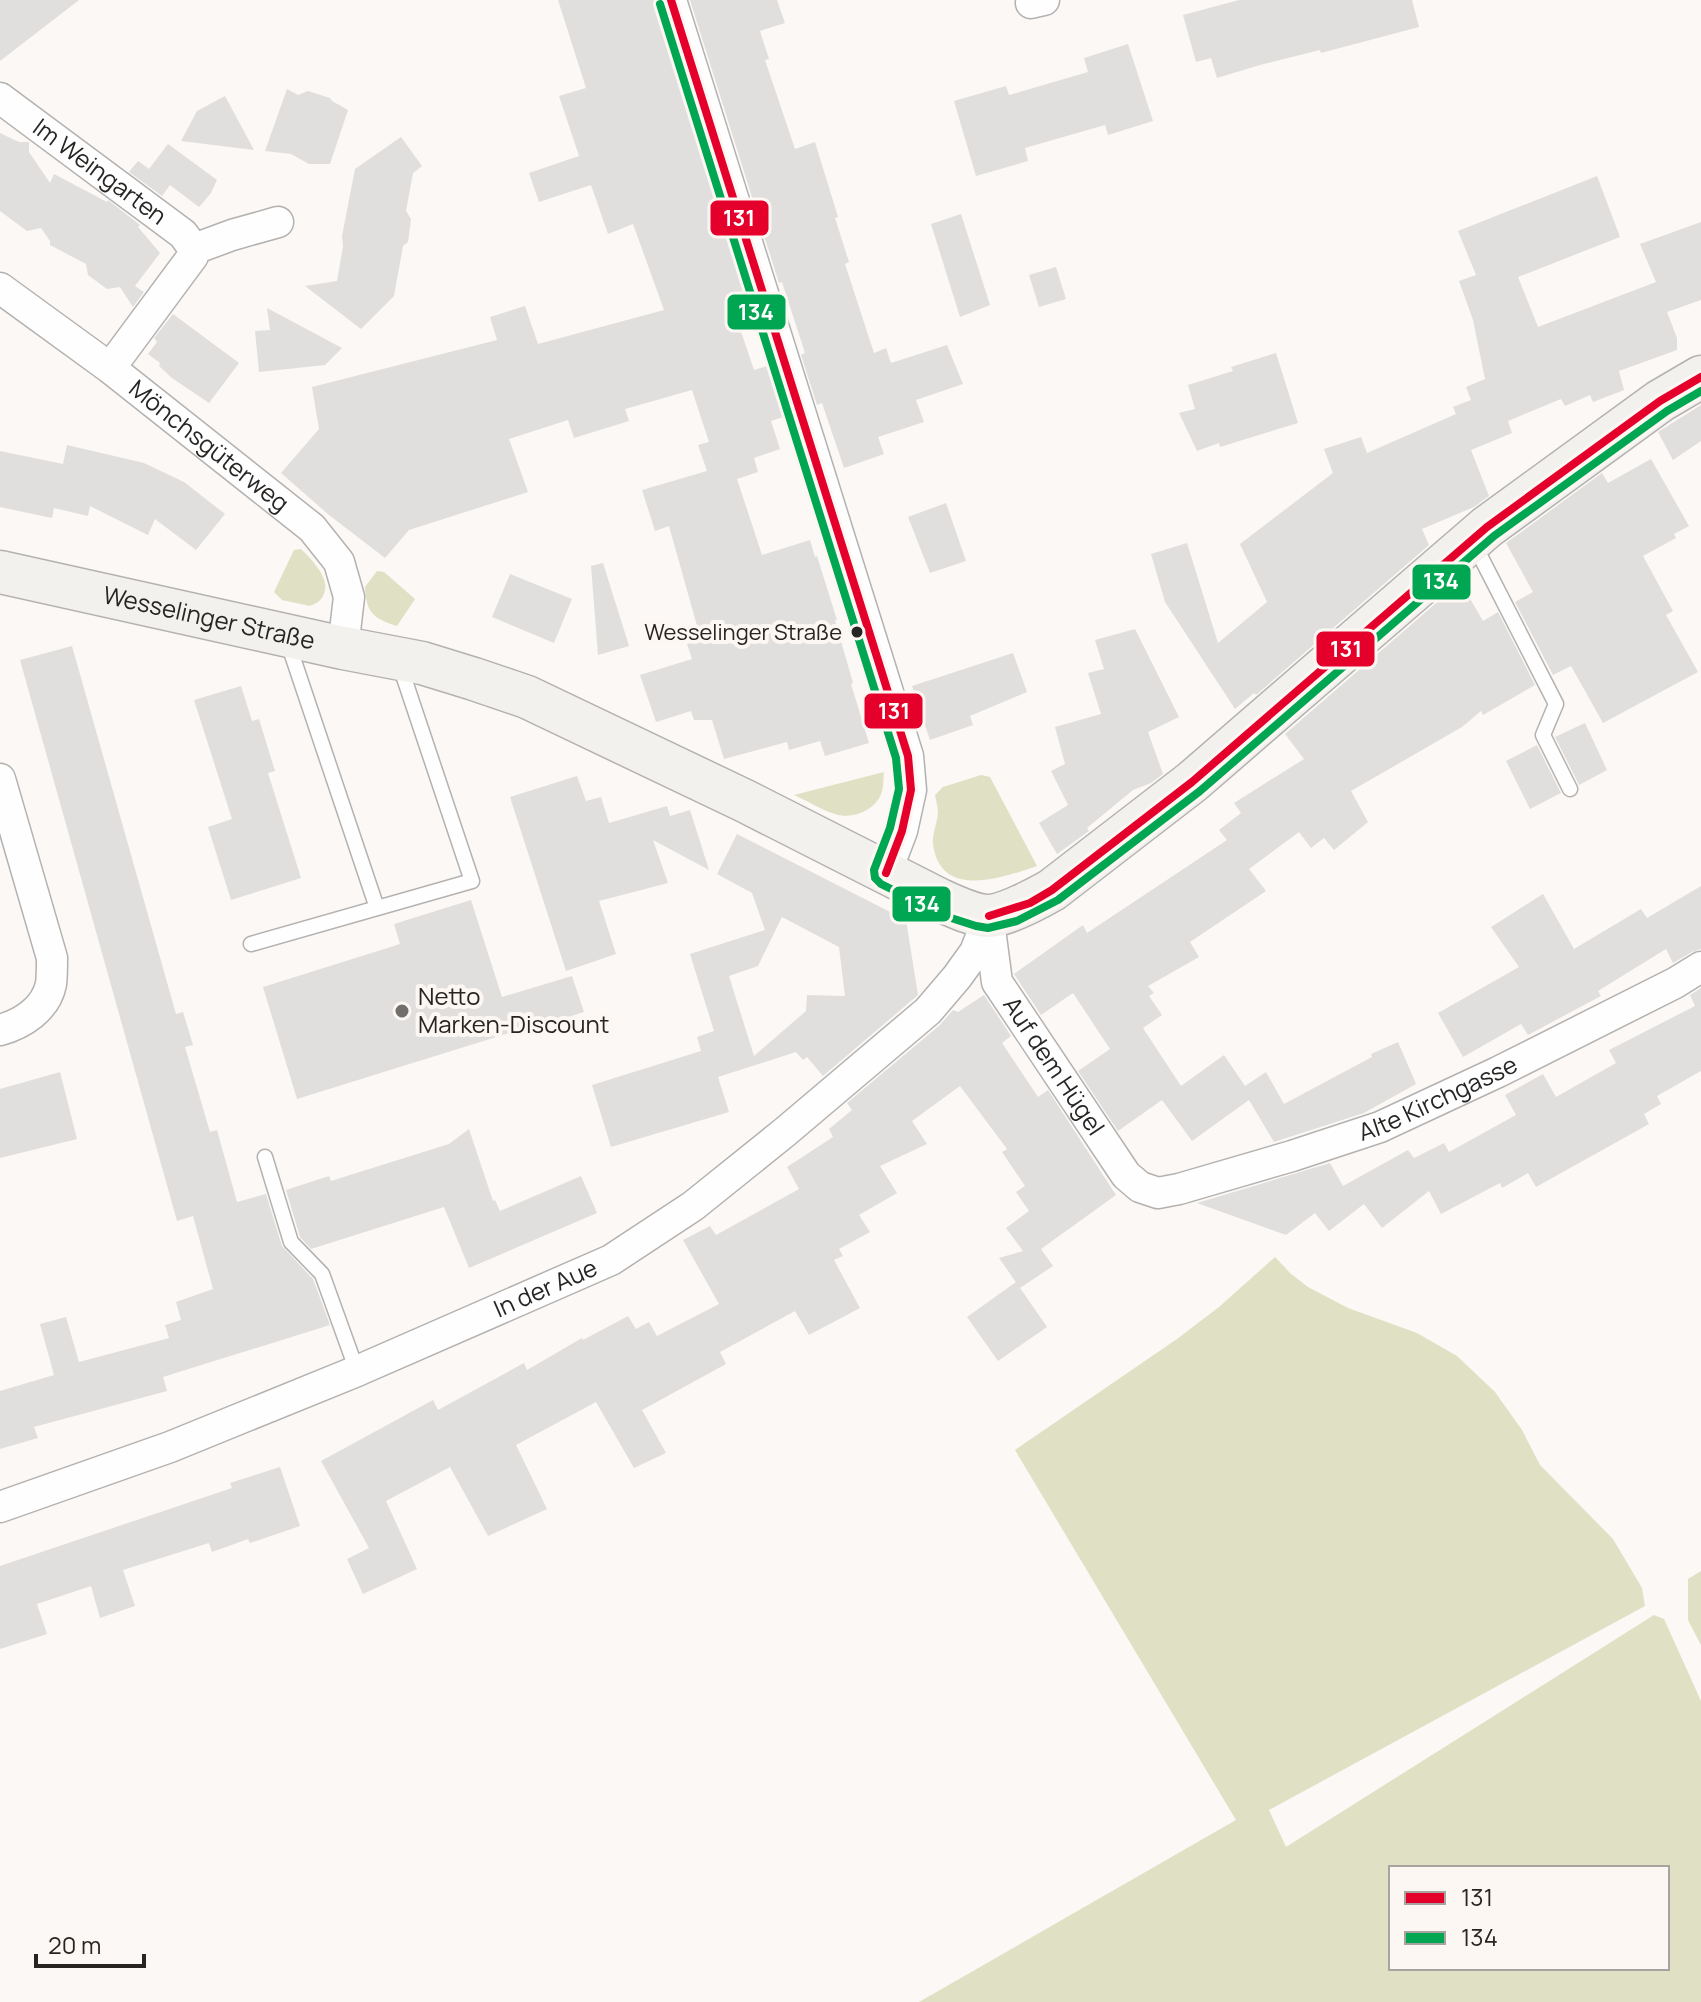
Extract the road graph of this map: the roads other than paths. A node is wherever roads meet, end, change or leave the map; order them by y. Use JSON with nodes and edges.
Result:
{"nodes":[{"id":1,"x":671,"y":0,"type":"edge"},
{"id":2,"x":0,"y":98,"type":"edge"},
{"id":3,"x":278,"y":222,"type":"dead end"},
{"id":4,"x":194,"y":249,"type":"junction"},
{"id":5,"x":0,"y":288,"type":"edge"},
{"id":6,"x":110,"y":368,"type":"junction"},
{"id":7,"x":1701,"y":377,"type":"edge"},
{"id":8,"x":1472,"y":540,"type":"junction"},
{"id":9,"x":0,"y":572,"type":"edge"},
{"id":10,"x":285,"y":635,"type":"junction"},
{"id":11,"x":343,"y":648,"type":"junction"},
{"id":12,"x":397,"y":658,"type":"junction"},
{"id":13,"x":0,"y":779,"type":"edge"},
{"id":14,"x":1570,"y":789,"type":"dead end"},
{"id":15,"x":886,"y":873,"type":"junction"},
{"id":16,"x":377,"y":908,"type":"junction"},
{"id":17,"x":989,"y":916,"type":"junction"},
{"id":18,"x":251,"y":944,"type":"dead end"},
{"id":19,"x":1701,"y":967,"type":"edge"},
{"id":20,"x":0,"y":1030,"type":"edge"},
{"id":21,"x":265,"y":1157,"type":"dead end"},
{"id":22,"x":1158,"y":1193,"type":"joint"},
{"id":23,"x":357,"y":1371,"type":"junction"},
{"id":24,"x":0,"y":1507,"type":"edge"}],
"edges":[{"from":1,"to":15,"type":"street"},
{"from":2,"to":4,"type":"street","name":"Im Weingarten"},
{"from":3,"to":4,"type":"street"},
{"from":4,"to":6,"type":"street"},
{"from":5,"to":6,"type":"street","name":"Mönchsgüterweg"},
{"from":6,"to":11,"type":"street","name":"Mönchsgüterweg"},
{"from":7,"to":8,"type":"street"},
{"from":8,"to":14,"type":"lane"},
{"from":8,"to":17,"type":"street"},
{"from":9,"to":10,"type":"street","name":"Wesselinger Straße"},
{"from":10,"to":11,"type":"street","name":"Wesselinger Straße"},
{"from":10,"to":16,"type":"lane"},
{"from":11,"to":12,"type":"street","name":"Wesselinger Straße"},
{"from":12,"to":15,"type":"street","name":"Wesselinger Straße"},
{"from":12,"to":16,"type":"lane"},
{"from":13,"to":20,"type":"street"},
{"from":15,"to":17,"type":"street","name":"Wesselinger Straße"},
{"from":16,"to":18,"type":"lane"},
{"from":17,"to":22,"type":"street","name":"Auf dem Hügel"},
{"from":17,"to":23,"type":"street","name":"In der Aue"},
{"from":19,"to":22,"type":"street","name":"Alte Kirchgasse"},
{"from":21,"to":23,"type":"lane"},
{"from":23,"to":24,"type":"street","name":"In der Aue"}]}
